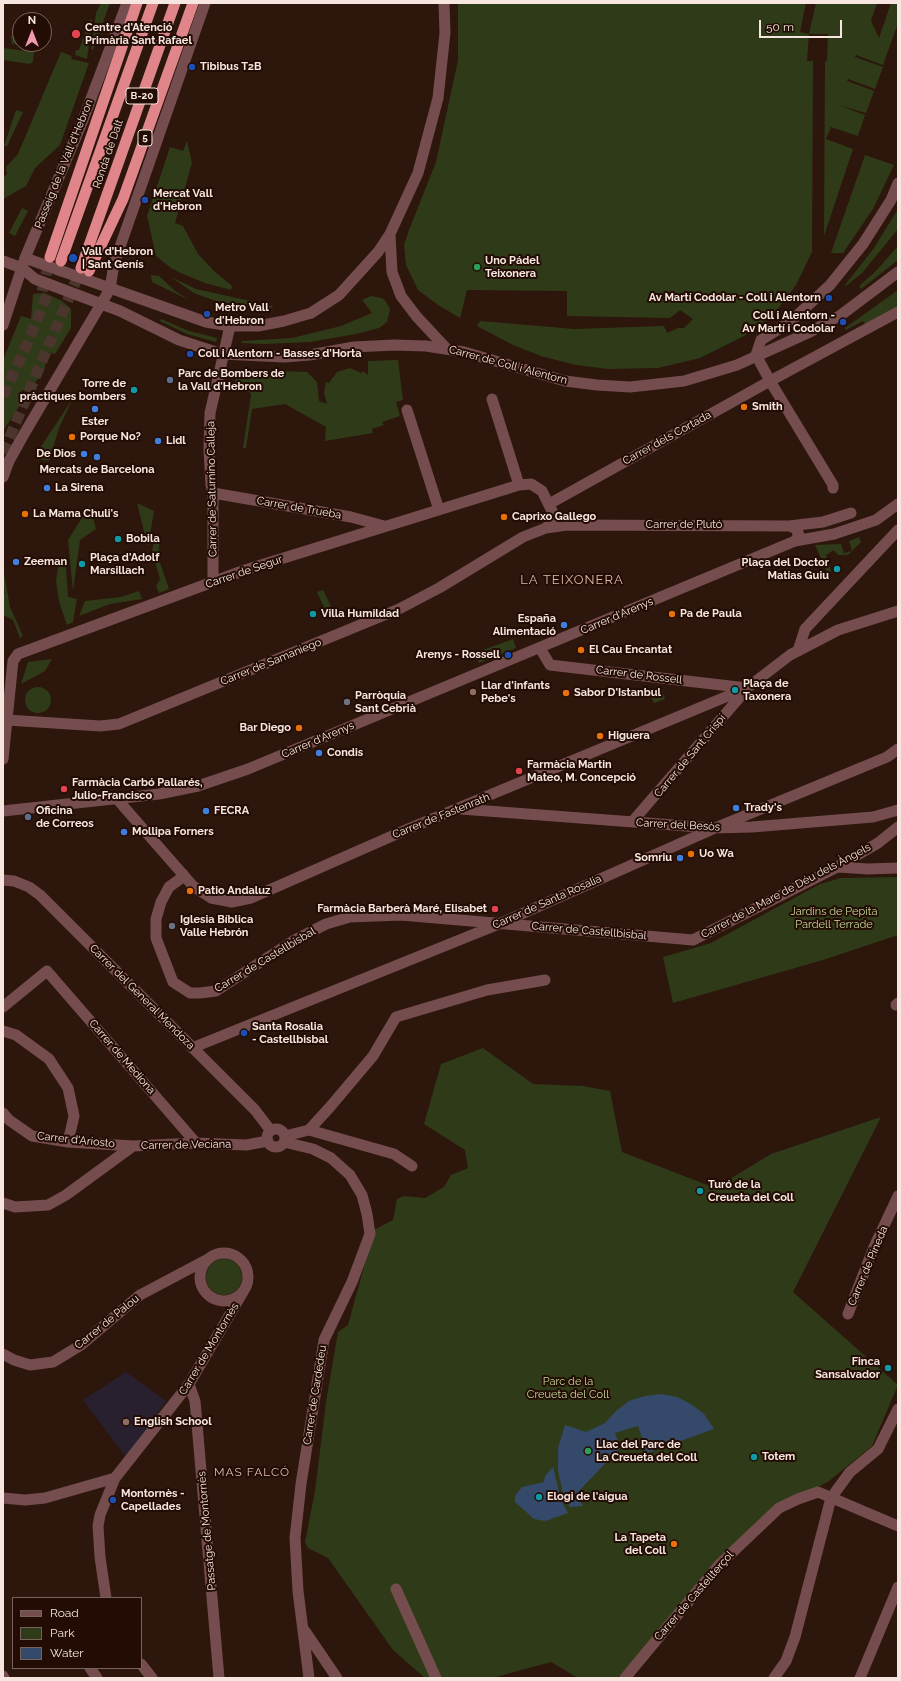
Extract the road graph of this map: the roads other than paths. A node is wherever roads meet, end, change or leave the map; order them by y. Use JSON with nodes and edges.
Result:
{"nodes":[{"id":1,"x":127,"y":3,"type":"edge"},
{"id":2,"x":137,"y":3,"type":"edge"},
{"id":3,"x":153,"y":3,"type":"edge"},
{"id":4,"x":175,"y":3,"type":"edge"},
{"id":5,"x":193,"y":3,"type":"edge"},
{"id":6,"x":205,"y":3,"type":"edge"},
{"id":7,"x":444,"y":3,"type":"edge"},
{"id":8,"x":898,"y":183,"type":"edge"},
{"id":9,"x":390,"y":234,"type":"junction"},
{"id":10,"x":50,"y":257,"type":"tunnel mouth"},
{"id":11,"x":3,"y":260,"type":"edge"},
{"id":12,"x":61,"y":261,"type":"tunnel mouth"},
{"id":13,"x":24,"y":263,"type":"junction"},
{"id":14,"x":85,"y":270,"type":"joint"},
{"id":15,"x":898,"y":272,"type":"edge"},
{"id":16,"x":110,"y":289,"type":"junction"},
{"id":17,"x":101,"y":304,"type":"junction"},
{"id":18,"x":898,"y":312,"type":"edge"},
{"id":19,"x":3,"y":325,"type":"edge"},
{"id":20,"x":230,"y":326,"type":"junction"},
{"id":21,"x":446,"y":348,"type":"junction"},
{"id":22,"x":222,"y":354,"type":"junction"},
{"id":23,"x":756,"y":356,"type":"junction"},
{"id":24,"x":770,"y":381,"type":"junction"},
{"id":25,"x":492,"y":399,"type":"dead end"},
{"id":26,"x":407,"y":410,"type":"dead end"},
{"id":27,"x":3,"y":477,"type":"edge"},
{"id":28,"x":518,"y":480,"type":"junction"},
{"id":29,"x":833,"y":488,"type":"dead end"},
{"id":30,"x":213,"y":492,"type":"junction"},
{"id":31,"x":551,"y":503,"type":"junction"},
{"id":32,"x":898,"y":504,"type":"edge"},
{"id":33,"x":439,"y":510,"type":"junction"},
{"id":34,"x":850,"y":513,"type":"dead end"},
{"id":35,"x":565,"y":525,"type":"junction"},
{"id":36,"x":384,"y":526,"type":"junction"},
{"id":37,"x":789,"y":526,"type":"junction"},
{"id":38,"x":546,"y":528,"type":"junction"},
{"id":39,"x":898,"y":530,"type":"edge"},
{"id":40,"x":795,"y":541,"type":"junction"},
{"id":41,"x":213,"y":582,"type":"junction"},
{"id":42,"x":898,"y":611,"type":"edge"},
{"id":43,"x":540,"y":648,"type":"junction"},
{"id":44,"x":794,"y":653,"type":"junction"},
{"id":45,"x":747,"y":688,"type":"junction"},
{"id":46,"x":7,"y":720,"type":"junction"},
{"id":47,"x":898,"y":749,"type":"edge"},
{"id":48,"x":3,"y":759,"type":"edge"},
{"id":49,"x":117,"y":799,"type":"junction"},
{"id":50,"x":458,"y":809,"type":"junction"},
{"id":51,"x":898,"y":810,"type":"edge"},
{"id":52,"x":3,"y":811,"type":"edge"},
{"id":53,"x":632,"y":822,"type":"junction"},
{"id":54,"x":898,"y":827,"type":"edge"},
{"id":55,"x":714,"y":828,"type":"junction"},
{"id":56,"x":837,"y":867,"type":"junction"},
{"id":57,"x":898,"y":868,"type":"edge"},
{"id":58,"x":183,"y":874,"type":"junction"},
{"id":59,"x":3,"y":880,"type":"edge"},
{"id":60,"x":499,"y":924,"type":"junction"},
{"id":61,"x":693,"y":940,"type":"joint"},
{"id":62,"x":545,"y":980,"type":"dead end"},
{"id":63,"x":3,"y":1007,"type":"edge"},
{"id":64,"x":3,"y":1031,"type":"edge"},
{"id":65,"x":192,"y":1048,"type":"junction"},
{"id":66,"x":3,"y":1113,"type":"edge"},
{"id":67,"x":309,"y":1130,"type":"junction"},
{"id":68,"x":270,"y":1136,"type":"junction"},
{"id":69,"x":285,"y":1139,"type":"junction"},
{"id":70,"x":68,"y":1142,"type":"junction"},
{"id":71,"x":196,"y":1143,"type":"junction"},
{"id":72,"x":133,"y":1146,"type":"junction"},
{"id":73,"x":412,"y":1166,"type":"dead end"},
{"id":74,"x":898,"y":1196,"type":"edge"},
{"id":75,"x":3,"y":1203,"type":"edge"},
{"id":76,"x":208,"y":1259,"type":"junction"},
{"id":77,"x":243,"y":1292,"type":"junction"},
{"id":78,"x":848,"y":1314,"type":"dead end"},
{"id":79,"x":3,"y":1354,"type":"edge"},
{"id":80,"x":189,"y":1384,"type":"junction"},
{"id":81,"x":898,"y":1409,"type":"edge"},
{"id":82,"x":115,"y":1478,"type":"junction"},
{"id":83,"x":3,"y":1498,"type":"edge"},
{"id":84,"x":831,"y":1498,"type":"junction"},
{"id":85,"x":898,"y":1526,"type":"edge"},
{"id":86,"x":898,"y":1587,"type":"edge"},
{"id":87,"x":396,"y":1589,"type":"dead end"},
{"id":88,"x":106,"y":1597,"type":"edge"},
{"id":89,"x":304,"y":1629,"type":"junction"},
{"id":90,"x":142,"y":1665,"type":"edge"},
{"id":91,"x":91,"y":1669,"type":"edge"},
{"id":92,"x":97,"y":1678,"type":"edge"},
{"id":93,"x":152,"y":1678,"type":"edge"},
{"id":94,"x":219,"y":1678,"type":"edge"},
{"id":95,"x":309,"y":1678,"type":"edge"},
{"id":96,"x":337,"y":1678,"type":"edge"},
{"id":97,"x":436,"y":1678,"type":"edge"},
{"id":98,"x":624,"y":1678,"type":"edge"},
{"id":99,"x":774,"y":1678,"type":"edge"},
{"id":100,"x":860,"y":1678,"type":"edge"}],
"edges":[{"from":1,"to":13,"type":"street","name":"Passeig de la Vall d'Hebron"},
{"from":2,"to":10,"type":"highway"},
{"from":3,"to":12,"type":"highway","name":"Ronda de Dalt","number":"B-20"},
{"from":4,"to":14,"type":"highway","name":"Ronda de Dalt","number":"B-20"},
{"from":5,"to":14,"type":"highway","number":"5"},
{"from":6,"to":16,"type":"street"},
{"from":7,"to":9,"type":"street"},
{"from":8,"to":23,"type":"street"},
{"from":9,"to":20,"type":"street"},
{"from":9,"to":21,"type":"street"},
{"from":11,"to":13,"type":"street"},
{"from":13,"to":16,"type":"street"},
{"from":13,"to":17,"type":"street","name":"Carrer de Coll i Alentorn"},
{"from":13,"to":19,"type":"street","name":"Passeig de la Vall d'Hebron"},
{"from":15,"to":23,"type":"street","name":"Carrer de Coll i Alentorn"},
{"from":16,"to":17,"type":"street"},
{"from":16,"to":20,"type":"street"},
{"from":17,"to":22,"type":"street","name":"Carrer de Coll i Alentorn"},
{"from":17,"to":27,"type":"street"},
{"from":18,"to":24,"type":"street","name":"Carrer dels Cortada"},
{"from":20,"to":22,"type":"street","name":"Carrer de Saturnino Calleja"},
{"from":21,"to":22,"type":"street","name":"Carrer de Coll i Alentorn"},
{"from":21,"to":23,"type":"street","name":"Carrer de Coll i Alentorn"},
{"from":22,"to":30,"type":"street","name":"Carrer de Saturnino Calleja"},
{"from":23,"to":24,"type":"street"},
{"from":24,"to":29,"type":"street"},
{"from":24,"to":31,"type":"street","name":"Carrer dels Cortada"},
{"from":25,"to":28,"type":"street"},
{"from":26,"to":33,"type":"street"},
{"from":28,"to":31,"type":"street"},
{"from":28,"to":33,"type":"street","name":"Carrer de Segur"},
{"from":30,"to":36,"type":"street","name":"Carrer de Trueba"},
{"from":30,"to":41,"type":"street","name":"Carrer de Saturnino Calleja"},
{"from":31,"to":35,"type":"street"},
{"from":31,"to":38,"type":"street"},
{"from":32,"to":40,"type":"street","name":"Carrer d'Arenys"},
{"from":33,"to":36,"type":"street","name":"Carrer de Segur"},
{"from":34,"to":37,"type":"street","name":"Carrer de Plutó"},
{"from":35,"to":37,"type":"street","name":"Carrer de Plutó"},
{"from":35,"to":38,"type":"street","name":"Carrer de Plutó"},
{"from":36,"to":41,"type":"street","name":"Carrer de Segur"},
{"from":37,"to":40,"type":"street"},
{"from":38,"to":46,"type":"street","name":"Carrer de Samaniego"},
{"from":39,"to":44,"type":"street"},
{"from":40,"to":43,"type":"street","name":"Carrer d'Arenys"},
{"from":41,"to":46,"type":"street","name":"Carrer de Segur"},
{"from":42,"to":44,"type":"street","name":"Carrer de Fastenrath"},
{"from":43,"to":45,"type":"street","name":"Carrer de Rossell"},
{"from":43,"to":49,"type":"street","name":"Carrer d'Arenys"},
{"from":44,"to":45,"type":"street","name":"Carrer de Fastenrath"},
{"from":45,"to":50,"type":"street","name":"Carrer de Fastenrath"},
{"from":45,"to":53,"type":"street","name":"Carrer de Sant Crispí"},
{"from":46,"to":48,"type":"street"},
{"from":47,"to":55,"type":"street","name":"Carrer de Santa Rosalia"},
{"from":49,"to":52,"type":"street","name":"Carrer d'Arenys"},
{"from":49,"to":58,"type":"street","name":"Carrer de Fastenrath"},
{"from":50,"to":53,"type":"street","name":"Carrer del Besòs"},
{"from":50,"to":58,"type":"street","name":"Carrer de Fastenrath"},
{"from":51,"to":55,"type":"street","name":"Carrer del Besòs"},
{"from":53,"to":55,"type":"street","name":"Carrer del Besòs"},
{"from":54,"to":56,"type":"street","name":"Carrer de la Mare de Déu dels Àngels"},
{"from":55,"to":60,"type":"street","name":"Carrer de Santa Rosalia"},
{"from":56,"to":57,"type":"street"},
{"from":56,"to":61,"type":"street","name":"Carrer de la Mare de Déu dels Àngels"},
{"from":58,"to":60,"type":"street","name":"Carrer de Castellbisbal"},
{"from":59,"to":65,"type":"street","name":"Carrer del General Mendoza"},
{"from":60,"to":61,"type":"street","name":"Carrer de Castellbisbal"},
{"from":60,"to":65,"type":"street","name":"Carrer de Santa Rosalia"},
{"from":62,"to":67,"type":"street"},
{"from":63,"to":71,"type":"street","name":"Carrer de Mediona"},
{"from":64,"to":70,"type":"street"},
{"from":65,"to":68,"type":"street","name":"Carrer del General Mendoza"},
{"from":66,"to":70,"type":"street","name":"Carrer d'Ariosto"},
{"from":67,"to":69,"type":"street"},
{"from":67,"to":73,"type":"street"},
{"from":68,"to":69,"type":"street"},
{"from":68,"to":69,"type":"street","name":"Carrer de Veciana"},
{"from":68,"to":71,"type":"street","name":"Carrer de Veciana"},
{"from":69,"to":89,"type":"street","name":"Carrer de Cardedeu"},
{"from":70,"to":72,"type":"street","name":"Carrer d'Ariosto"},
{"from":71,"to":72,"type":"street","name":"Carrer de Veciana"},
{"from":72,"to":75,"type":"street","name":"Carrer de Veciana"},
{"from":74,"to":78,"type":"street","name":"Carrer de Pineda"},
{"from":76,"to":77,"type":"street"},
{"from":76,"to":77,"type":"street"},
{"from":76,"to":79,"type":"street","name":"Carrer de Palou"},
{"from":77,"to":80,"type":"street","name":"Carrer de Montornès"},
{"from":80,"to":82,"type":"street","name":"Carrer de Montornès"},
{"from":80,"to":94,"type":"street","name":"Passatge de Montornès"},
{"from":81,"to":84,"type":"street"},
{"from":82,"to":83,"type":"street"},
{"from":82,"to":88,"type":"street","name":"Carrer de Montornès"},
{"from":84,"to":85,"type":"street","name":"Carrer de Castellterçol"},
{"from":84,"to":98,"type":"street","name":"Carrer de Castellterçol"},
{"from":84,"to":99,"type":"street"},
{"from":86,"to":100,"type":"street"},
{"from":87,"to":97,"type":"street"},
{"from":89,"to":95,"type":"street","name":"Carrer de Cardedeu"},
{"from":89,"to":96,"type":"street"},
{"from":90,"to":93,"type":"street"},
{"from":91,"to":92,"type":"street"}]}
